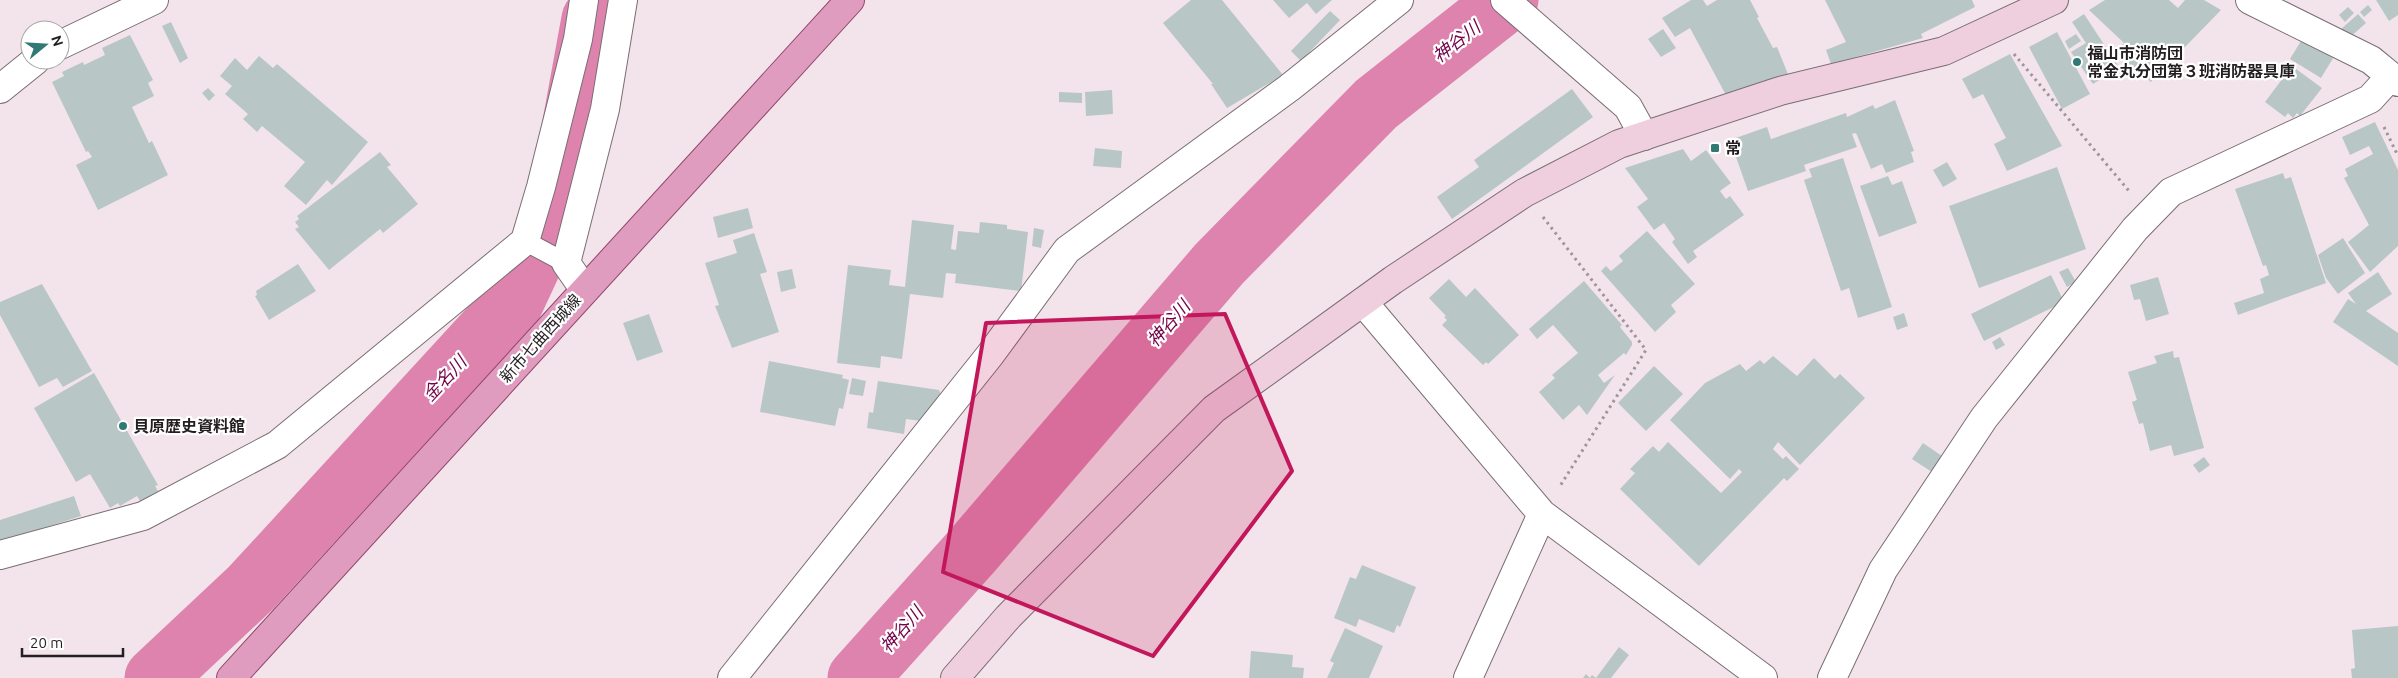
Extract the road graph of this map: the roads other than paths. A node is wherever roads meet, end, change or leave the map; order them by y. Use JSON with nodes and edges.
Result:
{"nodes":[{"id":1,"x":154,"y":0,"type":"edge"},
{"id":2,"x":584,"y":0,"type":"edge"},
{"id":3,"x":623,"y":0,"type":"edge"},
{"id":4,"x":850,"y":0,"type":"edge"},
{"id":5,"x":1399,"y":0,"type":"edge"},
{"id":6,"x":1505,"y":0,"type":"edge"},
{"id":7,"x":2054,"y":0,"type":"edge"},
{"id":8,"x":2250,"y":0,"type":"edge"},
{"id":9,"x":70,"y":40,"type":"edge"},
{"id":10,"x":24,"y":70,"type":"edge"},
{"id":11,"x":2394,"y":79,"type":"edge"},
{"id":12,"x":0,"y":90,"type":"edge"},
{"id":13,"x":1644,"y":136,"type":"junction"},
{"id":14,"x":528,"y":243,"type":"junction"},
{"id":15,"x":558,"y":259,"type":"junction"},
{"id":16,"x":584,"y":289,"type":"junction"},
{"id":17,"x":1362,"y":302,"type":"junction"},
{"id":18,"x":1542,"y":514,"type":"junction"},
{"id":19,"x":0,"y":555,"type":"edge"},
{"id":20,"x":231,"y":678,"type":"edge"},
{"id":21,"x":732,"y":678,"type":"edge"},
{"id":22,"x":955,"y":678,"type":"edge"},
{"id":23,"x":1468,"y":678,"type":"edge"},
{"id":24,"x":1763,"y":678,"type":"edge"},
{"id":25,"x":1832,"y":678,"type":"edge"}],
"edges":[{"from":1,"to":9,"type":"street"},
{"from":2,"to":14,"type":"street"},
{"from":3,"to":15,"type":"street"},
{"from":4,"to":16,"type":"main road","name":"新市七曲西城線"},
{"from":5,"to":21,"type":"street"},
{"from":6,"to":13,"type":"street"},
{"from":7,"to":13,"type":"street"},
{"from":8,"to":11,"type":"street"},
{"from":10,"to":12,"type":"street"},
{"from":11,"to":25,"type":"street"},
{"from":13,"to":17,"type":"street"},
{"from":14,"to":15,"type":"lane"},
{"from":14,"to":19,"type":"street"},
{"from":15,"to":16,"type":"street"},
{"from":16,"to":20,"type":"main road","name":"新市七曲西城線"},
{"from":17,"to":18,"type":"street"},
{"from":17,"to":22,"type":"street"},
{"from":18,"to":23,"type":"street"},
{"from":18,"to":24,"type":"street"}]}
